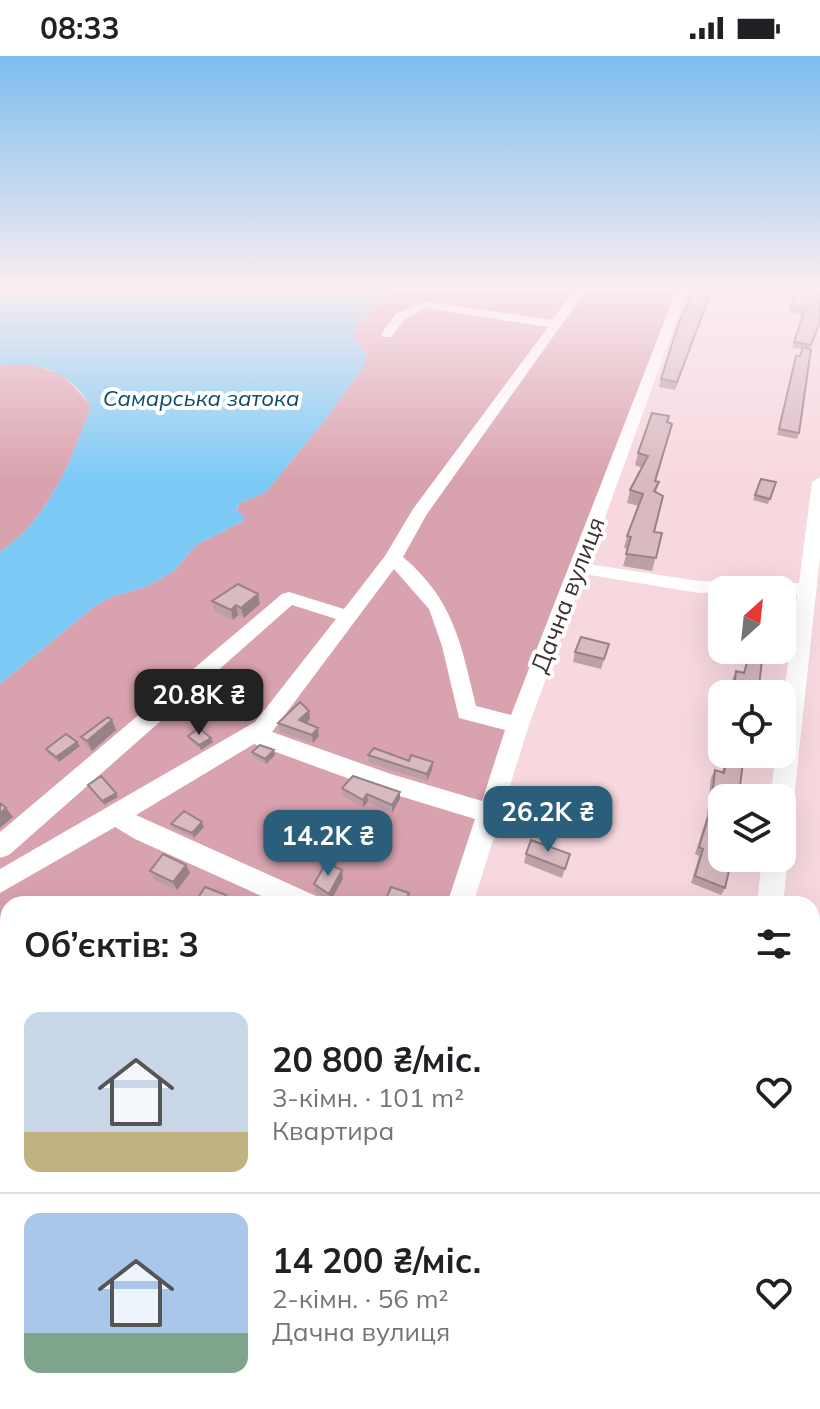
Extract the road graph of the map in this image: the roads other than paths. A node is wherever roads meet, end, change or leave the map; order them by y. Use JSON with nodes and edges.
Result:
{"nodes":[{"id":1,"x":535,"y":352,"type":"edge"},
{"id":2,"x":660,"y":352,"type":"edge"},
{"id":3,"x":820,"y":482,"type":"edge"},
{"id":4,"x":393,"y":558,"type":"junction"},
{"id":5,"x":580,"y":568,"type":"junction"},
{"id":6,"x":806,"y":589,"type":"junction"},
{"id":7,"x":347,"y":616,"type":"junction"},
{"id":8,"x":518,"y":725,"type":"junction"},
{"id":9,"x":252,"y":734,"type":"junction"},
{"id":10,"x":784,"y":784,"type":"edge"},
{"id":11,"x":488,"y":813,"type":"junction"},
{"id":12,"x":114,"y":814,"type":"junction"},
{"id":13,"x":0,"y":847,"type":"edge"},
{"id":14,"x":773,"y":872,"type":"edge"},
{"id":15,"x":0,"y":882,"type":"edge"},
{"id":16,"x":289,"y":896,"type":"edge"},
{"id":17,"x":462,"y":896,"type":"edge"},
{"id":18,"x":771,"y":896,"type":"edge"}],
"edges":[{"from":1,"to":4,"type":"street"},
{"from":2,"to":5,"type":"street","name":"Дачна вулиця"},
{"from":3,"to":6,"type":"street"},
{"from":4,"to":7,"type":"street"},
{"from":4,"to":8,"type":"street"},
{"from":5,"to":6,"type":"street"},
{"from":5,"to":8,"type":"street","name":"Дачна вулиця"},
{"from":6,"to":10,"type":"street"},
{"from":7,"to":9,"type":"street"},
{"from":7,"to":13,"type":"street"},
{"from":8,"to":11,"type":"street","name":"Дачна вулиця"},
{"from":9,"to":11,"type":"street"},
{"from":9,"to":12,"type":"street"},
{"from":11,"to":17,"type":"street","name":"Дачна вулиця"},
{"from":12,"to":15,"type":"street"},
{"from":12,"to":16,"type":"street"},
{"from":14,"to":18,"type":"street"}]}
